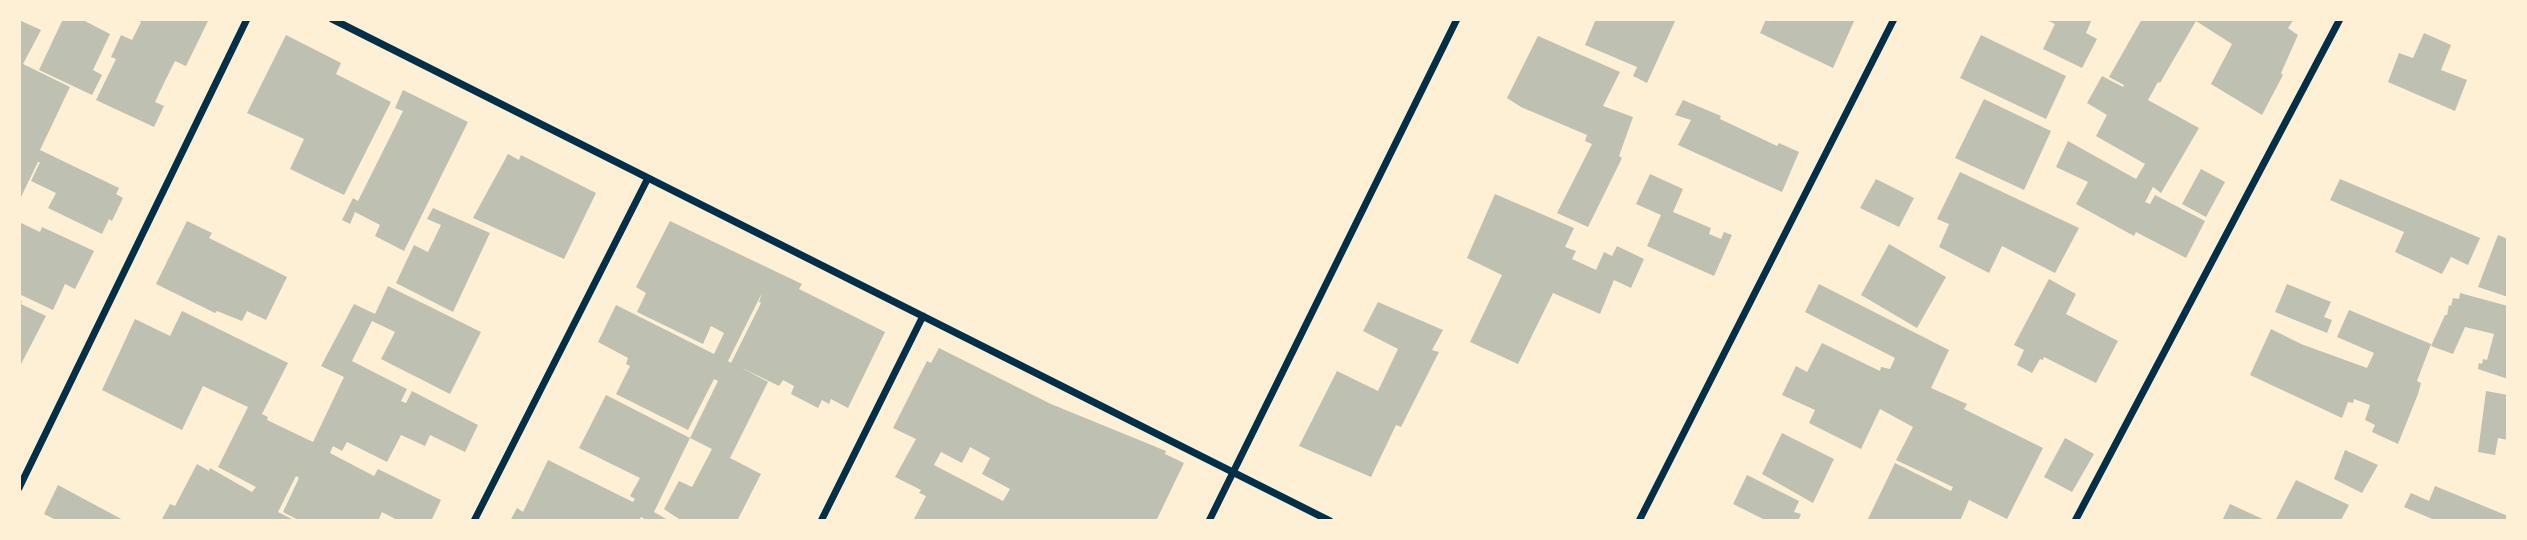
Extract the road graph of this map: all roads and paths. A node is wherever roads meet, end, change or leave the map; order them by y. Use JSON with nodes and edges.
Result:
{"nodes":[{"id":1,"x":247,"y":19,"type":"edge"},
{"id":2,"x":331,"y":19,"type":"edge"},
{"id":3,"x":1457,"y":19,"type":"edge"},
{"id":4,"x":1894,"y":19,"type":"edge"},
{"id":5,"x":2340,"y":19,"type":"edge"},
{"id":6,"x":648,"y":178,"type":"junction"},
{"id":7,"x":923,"y":316,"type":"junction"},
{"id":8,"x":1233,"y":471,"type":"junction"},
{"id":9,"x":19,"y":488,"type":"edge"},
{"id":10,"x":474,"y":521,"type":"edge"},
{"id":11,"x":821,"y":521,"type":"edge"},
{"id":12,"x":1209,"y":521,"type":"edge"},
{"id":13,"x":1330,"y":521,"type":"edge"},
{"id":14,"x":1639,"y":521,"type":"edge"},
{"id":15,"x":2075,"y":521,"type":"edge"}],
"edges":[{"from":1,"to":9,"type":"street"},
{"from":2,"to":6,"type":"street"},
{"from":3,"to":8,"type":"street"},
{"from":4,"to":14,"type":"street"},
{"from":5,"to":15,"type":"street"},
{"from":6,"to":7,"type":"street"},
{"from":6,"to":10,"type":"street"},
{"from":7,"to":8,"type":"street"},
{"from":7,"to":11,"type":"street"},
{"from":8,"to":12,"type":"street"},
{"from":8,"to":13,"type":"street"}]}
